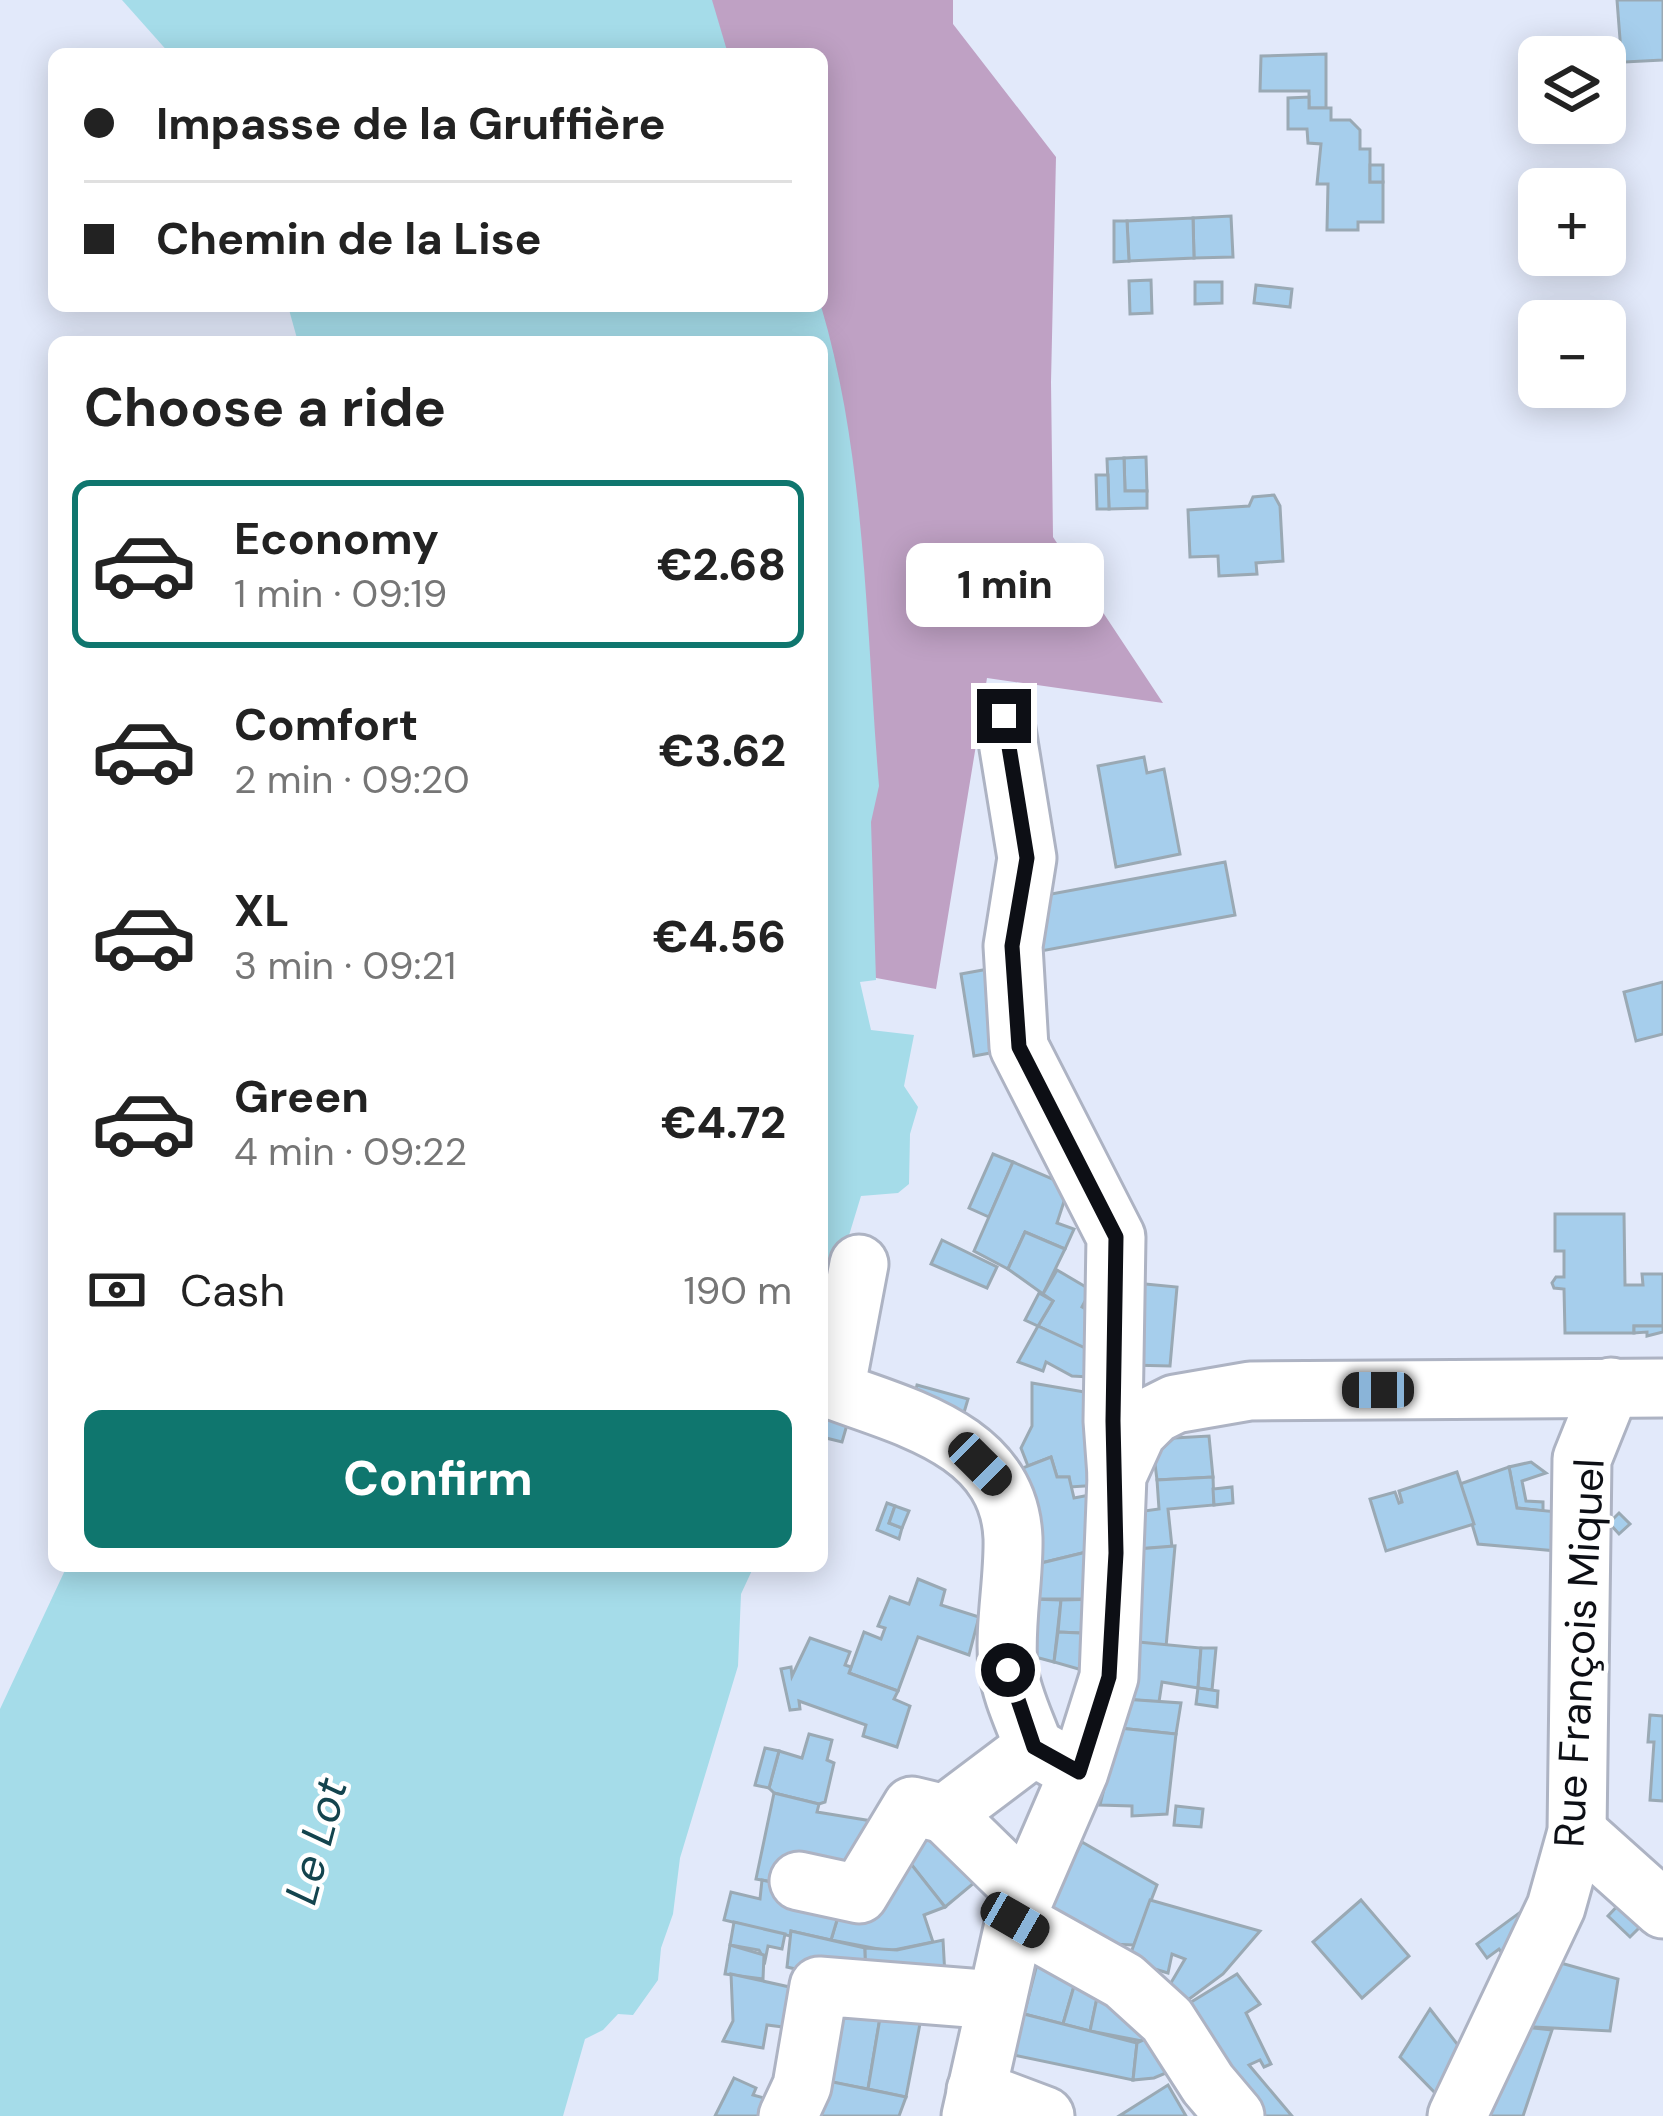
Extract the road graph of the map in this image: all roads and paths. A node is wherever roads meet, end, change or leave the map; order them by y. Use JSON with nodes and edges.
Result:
{"nodes":[{"id":1,"x":1004,"y":716,"type":"dead end"},
{"id":2,"x":860,"y":1264,"type":"dead end"},
{"id":3,"x":1637,"y":1387,"type":"edge"},
{"id":4,"x":1550,"y":1389,"type":"junction"},
{"id":5,"x":1582,"y":1459,"type":"junction"},
{"id":6,"x":1117,"y":1476,"type":"junction"},
{"id":7,"x":1056,"y":1760,"type":"junction"},
{"id":8,"x":945,"y":1814,"type":"junction"},
{"id":9,"x":1577,"y":1832,"type":"junction"},
{"id":10,"x":799,"y":1881,"type":"dead end"},
{"id":11,"x":1020,"y":1906,"type":"junction"},
{"id":12,"x":1663,"y":1909,"type":"edge"},
{"id":13,"x":995,"y":2000,"type":"junction"},
{"id":14,"x":974,"y":2103,"type":"edge"},
{"id":15,"x":788,"y":2116,"type":"edge"},
{"id":16,"x":1046,"y":2116,"type":"edge"},
{"id":17,"x":1235,"y":2116,"type":"edge"},
{"id":18,"x":1457,"y":2116,"type":"edge"}],
"edges":[{"from":1,"to":6,"type":"street"},
{"from":2,"to":7,"type":"street"},
{"from":3,"to":4,"type":"street"},
{"from":3,"to":5,"type":"street","name":"Rue François Miquel"},
{"from":4,"to":5,"type":"street"},
{"from":4,"to":6,"type":"street"},
{"from":5,"to":9,"type":"street","name":"Rue François Miquel"},
{"from":6,"to":7,"type":"street"},
{"from":7,"to":8,"type":"street"},
{"from":7,"to":11,"type":"street"},
{"from":8,"to":10,"type":"street"},
{"from":8,"to":11,"type":"street"},
{"from":9,"to":12,"type":"street"},
{"from":9,"to":18,"type":"street","name":"Rue François Miquel"},
{"from":11,"to":13,"type":"street"},
{"from":11,"to":17,"type":"street"},
{"from":13,"to":14,"type":"street"},
{"from":13,"to":15,"type":"street"},
{"from":14,"to":16,"type":"street"}]}
